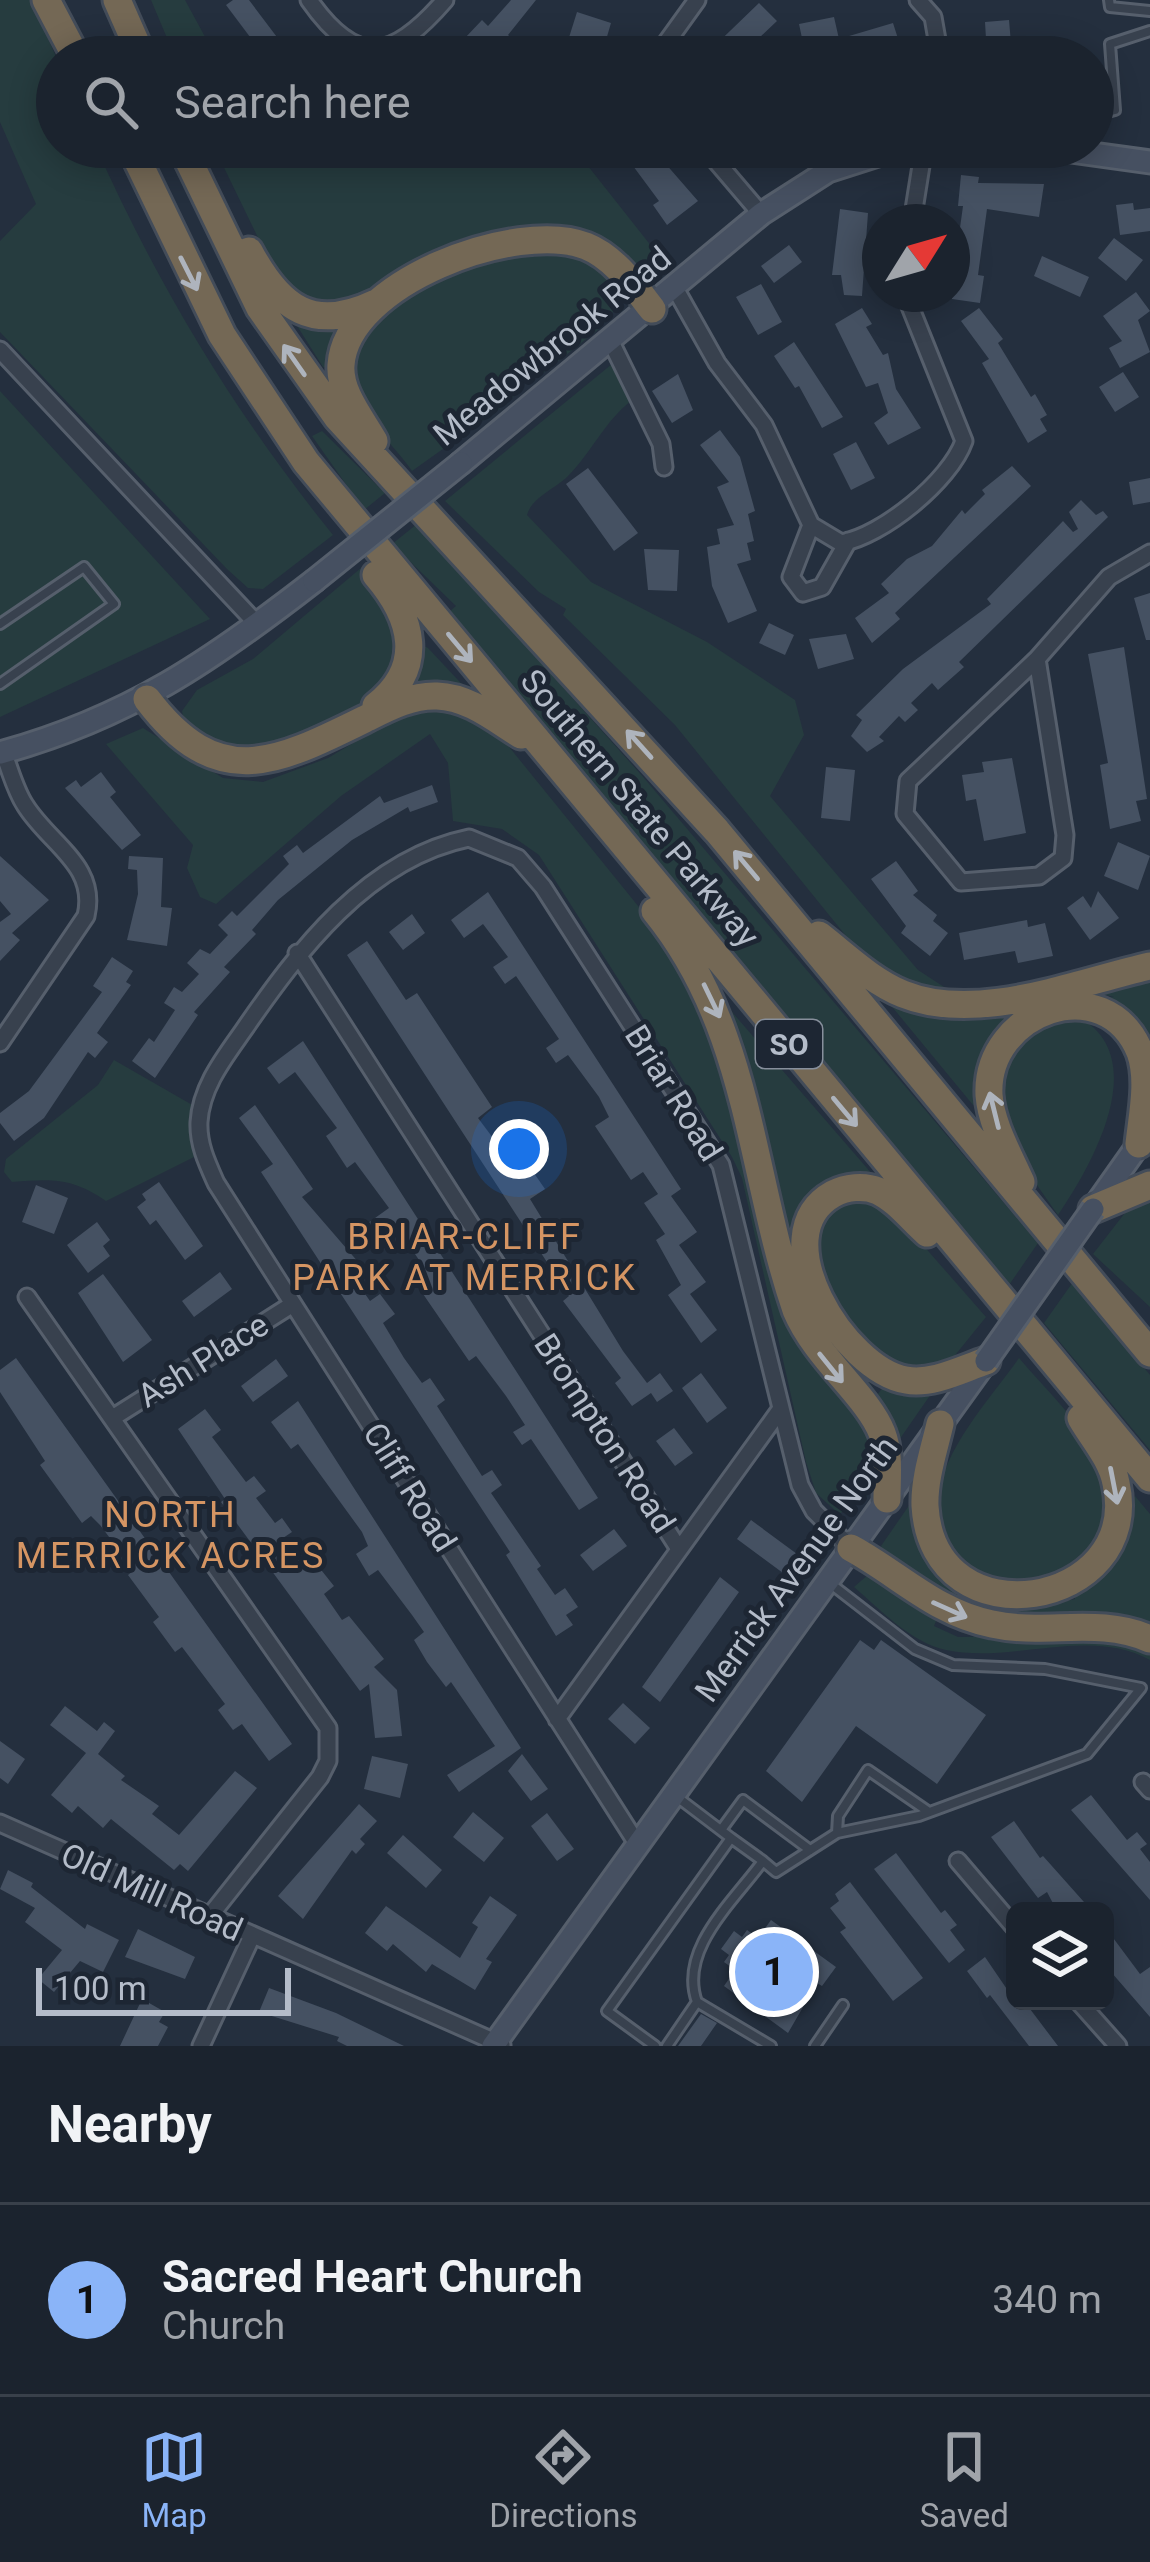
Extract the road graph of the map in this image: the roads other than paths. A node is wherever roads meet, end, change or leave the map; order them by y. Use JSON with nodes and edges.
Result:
{"nodes":[{"id":1,"x":46,"y":0,"type":"edge"},
{"id":2,"x":67,"y":0,"type":"edge"},
{"id":3,"x":117,"y":0,"type":"edge"},
{"id":4,"x":309,"y":0,"type":"edge"},
{"id":5,"x":446,"y":0,"type":"edge"},
{"id":6,"x":697,"y":0,"type":"edge"},
{"id":7,"x":918,"y":0,"type":"edge"},
{"id":8,"x":1109,"y":0,"type":"edge"},
{"id":9,"x":1150,"y":11,"type":"edge"},
{"id":10,"x":1150,"y":31,"type":"edge"},
{"id":11,"x":65,"y":36,"type":"edge"},
{"id":12,"x":83,"y":36,"type":"edge"},
{"id":13,"x":133,"y":36,"type":"edge"},
{"id":14,"x":337,"y":36,"type":"edge"},
{"id":15,"x":410,"y":36,"type":"edge"},
{"id":16,"x":671,"y":36,"type":"edge"},
{"id":17,"x":936,"y":36,"type":"edge"},
{"id":18,"x":1114,"y":43,"type":"edge"},
{"id":19,"x":1114,"y":157,"type":"edge"},
{"id":20,"x":1150,"y":162,"type":"edge"},
{"id":21,"x":140,"y":168,"type":"edge"},
{"id":22,"x":191,"y":168,"type":"edge"},
{"id":23,"x":203,"y":168,"type":"edge"},
{"id":24,"x":722,"y":168,"type":"edge"},
{"id":25,"x":837,"y":168,"type":"edge"},
{"id":26,"x":921,"y":168,"type":"edge"},
{"id":27,"x":915,"y":204,"type":"edge"},
{"id":28,"x":761,"y":214,"type":"junction"},
{"id":29,"x":676,"y":290,"type":"junction"},
{"id":30,"x":390,"y":296,"type":"junction"},
{"id":31,"x":652,"y":309,"type":"junction"},
{"id":32,"x":912,"y":312,"type":"edge"},
{"id":33,"x":611,"y":343,"type":"junction"},
{"id":34,"x":0,"y":350,"type":"edge"},
{"id":35,"x":271,"y":414,"type":"junction"},
{"id":36,"x":664,"y":467,"type":"dead end"},
{"id":37,"x":397,"y":481,"type":"junction"},
{"id":38,"x":811,"y":525,"type":"junction"},
{"id":39,"x":848,"y":542,"type":"junction"},
{"id":40,"x":1150,"y":553,"type":"edge"},
{"id":41,"x":0,"y":624,"type":"edge"},
{"id":42,"x":258,"y":625,"type":"junction"},
{"id":43,"x":1037,"y":659,"type":"junction"},
{"id":44,"x":0,"y":684,"type":"edge"},
{"id":45,"x":147,"y":699,"type":"junction"},
{"id":46,"x":349,"y":727,"type":"junction"},
{"id":47,"x":1,"y":749,"type":"edge"},
{"id":48,"x":545,"y":751,"type":"junction"},
{"id":49,"x":583,"y":796,"type":"junction"},
{"id":50,"x":774,"y":898,"type":"junction"},
{"id":51,"x":296,"y":953,"type":"junction"},
{"id":52,"x":1150,"y":966,"type":"edge"},
{"id":53,"x":0,"y":1043,"type":"edge"},
{"id":54,"x":1145,"y":1136,"type":"edge"},
{"id":55,"x":1150,"y":1185,"type":"edge"},
{"id":56,"x":1093,"y":1209,"type":"junction"},
{"id":57,"x":1038,"y":1218,"type":"junction"},
{"id":58,"x":1086,"y":1276,"type":"junction"},
{"id":59,"x":994,"y":1292,"type":"junction"},
{"id":60,"x":27,"y":1297,"type":"dead end"},
{"id":61,"x":293,"y":1304,"type":"junction"},
{"id":62,"x":1150,"y":1328,"type":"edge"},
{"id":63,"x":1041,"y":1346,"type":"junction"},
{"id":64,"x":1150,"y":1353,"type":"edge"},
{"id":65,"x":986,"y":1360,"type":"junction"},
{"id":66,"x":780,"y":1410,"type":"junction"},
{"id":67,"x":114,"y":1417,"type":"junction"},
{"id":68,"x":940,"y":1424,"type":"junction"},
{"id":69,"x":1150,"y":1478,"type":"edge"},
{"id":70,"x":887,"y":1499,"type":"junction"},
{"id":71,"x":851,"y":1548,"type":"junction"},
{"id":72,"x":679,"y":1549,"type":"junction"},
{"id":73,"x":828,"y":1581,"type":"junction"},
{"id":74,"x":1150,"y":1640,"type":"edge"},
{"id":75,"x":557,"y":1719,"type":"junction"},
{"id":76,"x":674,"y":1795,"type":"junction"},
{"id":77,"x":929,"y":1812,"type":"junction"},
{"id":78,"x":0,"y":1823,"type":"edge"},
{"id":79,"x":721,"y":1830,"type":"junction"},
{"id":80,"x":837,"y":1833,"type":"junction"},
{"id":81,"x":731,"y":1838,"type":"junction"},
{"id":82,"x":638,"y":1845,"type":"junction"},
{"id":83,"x":810,"y":1850,"type":"junction"},
{"id":84,"x":763,"y":1861,"type":"junction"},
{"id":85,"x":958,"y":1862,"type":"dead end"},
{"id":86,"x":209,"y":1918,"type":"junction"},
{"id":87,"x":1006,"y":1918,"type":"edge"},
{"id":88,"x":252,"y":1936,"type":"junction"},
{"id":89,"x":698,"y":2002,"type":"junction"},
{"id":90,"x":843,"y":2005,"type":"dead end"},
{"id":91,"x":1086,"y":2010,"type":"edge"},
{"id":92,"x":497,"y":2045,"type":"edge"},
{"id":93,"x":201,"y":2046,"type":"edge"},
{"id":94,"x":656,"y":2046,"type":"edge"},
{"id":95,"x":667,"y":2046,"type":"edge"},
{"id":96,"x":771,"y":2046,"type":"edge"},
{"id":97,"x":814,"y":2046,"type":"edge"},
{"id":98,"x":1118,"y":2046,"type":"edge"}],
"edges":[{"from":1,"to":11,"type":"highway"},
{"from":2,"to":12,"type":"highway"},
{"from":3,"to":13,"type":"highway"},
{"from":4,"to":14,"type":"street"},
{"from":5,"to":15,"type":"street"},
{"from":6,"to":16,"type":"street"},
{"from":7,"to":17,"type":"street"},
{"from":8,"to":9,"type":"lane"},
{"from":10,"to":18,"type":"lane"},
{"from":19,"to":20,"type":"street"},
{"from":21,"to":35,"type":"highway","name":"Southern State Parkway","number":"SO","one_way":true},
{"from":37,"to":22,"type":"highway","name":"Southern State Parkway","number":"SO","one_way":true},
{"from":23,"to":30,"type":"highway"},
{"from":24,"to":28,"type":"street"},
{"from":25,"to":28,"type":"street","name":"Meadowbrook Road"},
{"from":26,"to":27,"type":"street"},
{"from":28,"to":29,"type":"street","name":"Meadowbrook Road"},
{"from":29,"to":31,"type":"street","name":"Meadowbrook Road"},
{"from":29,"to":38,"type":"street"},
{"from":30,"to":31,"type":"highway"},
{"from":30,"to":37,"type":"highway"},
{"from":31,"to":33,"type":"street","name":"Meadowbrook Road"},
{"from":32,"to":39,"type":"street"},
{"from":33,"to":36,"type":"street"},
{"from":33,"to":42,"type":"street","name":"Meadowbrook Road","bridge":true},
{"from":34,"to":42,"type":"street"},
{"from":35,"to":46,"type":"highway"},
{"from":35,"to":48,"type":"highway","name":"Southern State Parkway","number":"SO","one_way":true},
{"from":50,"to":37,"type":"highway","name":"Southern State Parkway","number":"SO","one_way":true},
{"from":38,"to":39,"type":"street"},
{"from":38,"to":39,"type":"street"},
{"from":40,"to":43,"type":"street"},
{"from":41,"to":44,"type":"lane"},
{"from":42,"to":45,"type":"street","name":"Meadowbrook Road"},
{"from":43,"to":43,"type":"street"},
{"from":45,"to":46,"type":"highway"},
{"from":45,"to":47,"type":"street","name":"Meadowbrook Road"},
{"from":46,"to":48,"type":"highway"},
{"from":47,"to":53,"type":"street"},
{"from":48,"to":49,"type":"highway","name":"Southern State Parkway","number":"SO"},
{"from":49,"to":59,"type":"highway","name":"Southern State Parkway","number":"SO","one_way":true},
{"from":49,"to":70,"type":"highway","one_way":true},
{"from":50,"to":52,"type":"highway"},
{"from":50,"to":57,"type":"highway","name":"Southern State Parkway","number":"SO"},
{"from":51,"to":61,"type":"street","name":"Cliff Road"},
{"from":51,"to":66,"type":"street","name":"Briar Road"},
{"from":51,"to":72,"type":"street","name":"Brompton Road"},
{"from":54,"to":56,"type":"street","name":"Merrick Avenue North"},
{"from":57,"to":54,"type":"highway","one_way":true},
{"from":55,"to":56,"type":"highway"},
{"from":56,"to":65,"type":"street","name":"Merrick Avenue North","bridge":true},
{"from":57,"to":58,"type":"highway","name":"Southern State Parkway","number":"SO"},
{"from":58,"to":62,"type":"highway"},
{"from":58,"to":64,"type":"highway","name":"Southern State Parkway","number":"SO"},
{"from":59,"to":63,"type":"highway","name":"Southern State Parkway","number":"SO"},
{"from":59,"to":65,"type":"highway"},
{"from":60,"to":67,"type":"street"},
{"from":61,"to":67,"type":"street","name":"Ash Place"},
{"from":61,"to":75,"type":"street","name":"Cliff Road"},
{"from":63,"to":68,"type":"highway","one_way":true},
{"from":63,"to":69,"type":"highway","name":"Southern State Parkway","number":"SO"},
{"from":65,"to":68,"type":"street","name":"Merrick Avenue North"},
{"from":66,"to":71,"type":"street","name":"Briar Road"},
{"from":66,"to":72,"type":"street"},
{"from":67,"to":86,"type":"street"},
{"from":68,"to":70,"type":"street","name":"Merrick Avenue North"},
{"from":70,"to":71,"type":"street","name":"Merrick Avenue North"},
{"from":71,"to":73,"type":"street","name":"Merrick Avenue North"},
{"from":71,"to":74,"type":"highway","one_way":true},
{"from":72,"to":75,"type":"street"},
{"from":73,"to":76,"type":"street","name":"Merrick Avenue North"},
{"from":73,"to":77,"type":"lane"},
{"from":75,"to":82,"type":"street","name":"Cliff Road"},
{"from":76,"to":79,"type":"lane"},
{"from":76,"to":82,"type":"street","name":"Merrick Avenue North"},
{"from":77,"to":80,"type":"lane"},
{"from":77,"to":80,"type":"lane"},
{"from":78,"to":86,"type":"street","name":"Old Mill Road"},
{"from":79,"to":81,"type":"lane"},
{"from":79,"to":83,"type":"lane"},
{"from":80,"to":83,"type":"lane"},
{"from":81,"to":84,"type":"lane"},
{"from":81,"to":94,"type":"lane"},
{"from":82,"to":92,"type":"street","name":"Merrick Avenue North"},
{"from":83,"to":84,"type":"lane"},
{"from":84,"to":89,"type":"lane"},
{"from":85,"to":87,"type":"street"},
{"from":86,"to":88,"type":"street","name":"Old Mill Road"},
{"from":88,"to":92,"type":"street","name":"Old Mill Road"},
{"from":88,"to":93,"type":"street"},
{"from":89,"to":95,"type":"lane"},
{"from":89,"to":96,"type":"lane"},
{"from":90,"to":97,"type":"lane"},
{"from":91,"to":98,"type":"street"}]}
